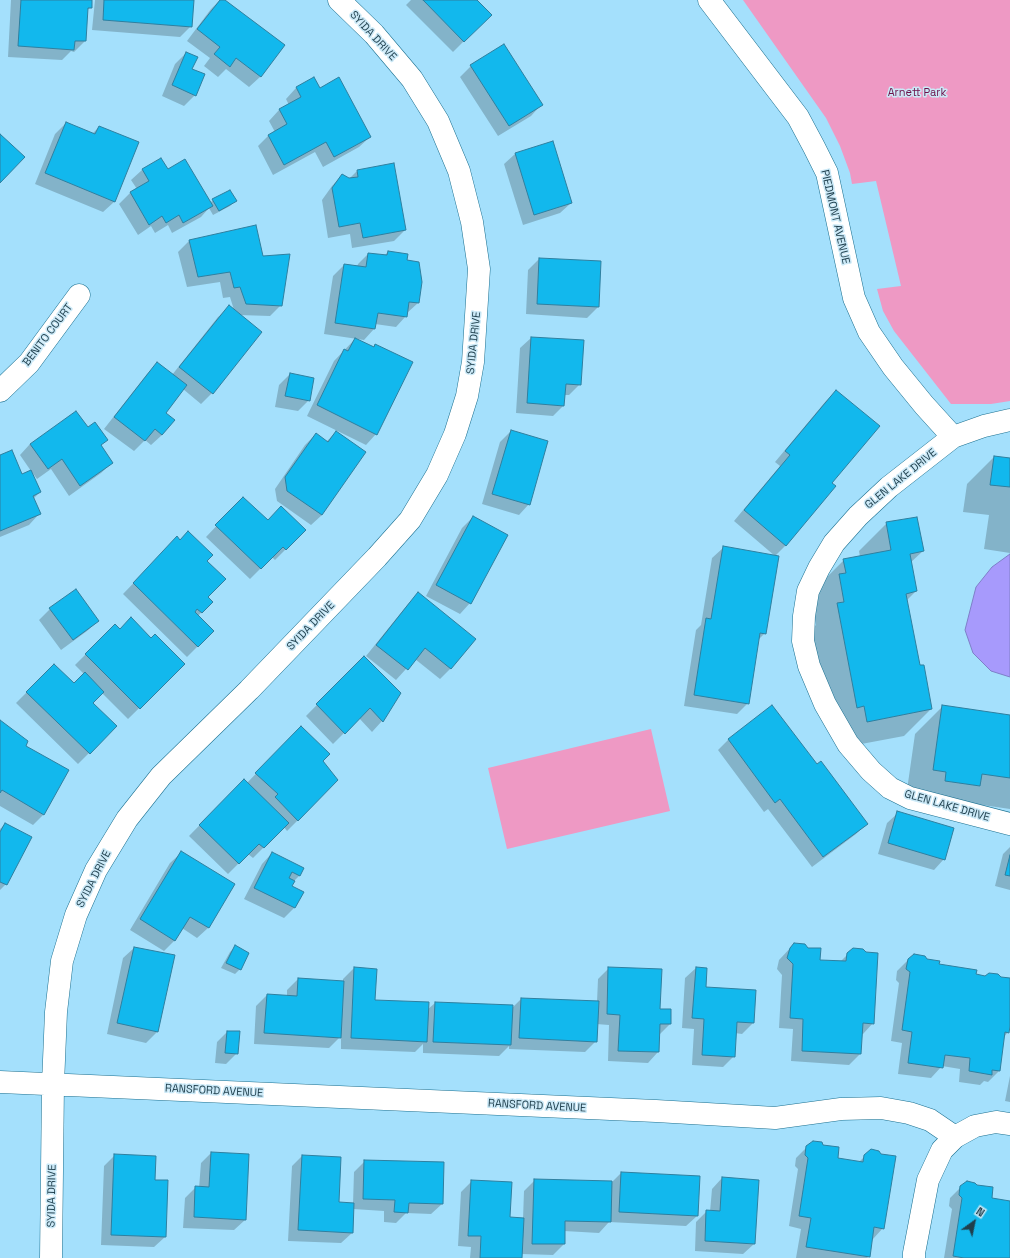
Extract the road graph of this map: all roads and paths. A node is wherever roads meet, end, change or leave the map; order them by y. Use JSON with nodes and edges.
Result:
{"nodes":[{"id":1,"x":339,"y":0,"type":"edge"},
{"id":2,"x":709,"y":0,"type":"edge"},
{"id":3,"x":79,"y":295,"type":"dead end"},
{"id":4,"x":0,"y":391,"type":"edge"},
{"id":5,"x":1010,"y":420,"type":"edge"},
{"id":6,"x":953,"y":437,"type":"junction"},
{"id":7,"x":1010,"y":824,"type":"edge"},
{"id":8,"x":0,"y":1082,"type":"edge"},
{"id":9,"x":53,"y":1084,"type":"junction"},
{"id":10,"x":1010,"y":1124,"type":"edge"},
{"id":11,"x":955,"y":1137,"type":"junction"},
{"id":12,"x":51,"y":1258,"type":"edge"},
{"id":13,"x":914,"y":1258,"type":"edge"}],
"edges":[{"from":1,"to":9,"type":"street","name":"SYIDA DRIVE"},
{"from":2,"to":6,"type":"street","name":"PIEDMONT AVENUE"},
{"from":3,"to":4,"type":"street","name":"BENITO COURT"},
{"from":5,"to":6,"type":"street","name":"GLEN LAKE DRIVE"},
{"from":6,"to":7,"type":"street","name":"GLEN LAKE DRIVE"},
{"from":8,"to":9,"type":"street","name":"RANSFORD AVENUE"},
{"from":9,"to":11,"type":"street","name":"RANSFORD AVENUE"},
{"from":9,"to":12,"type":"street","name":"SYIDA DRIVE"},
{"from":10,"to":11,"type":"street"},
{"from":11,"to":13,"type":"street"}]}
